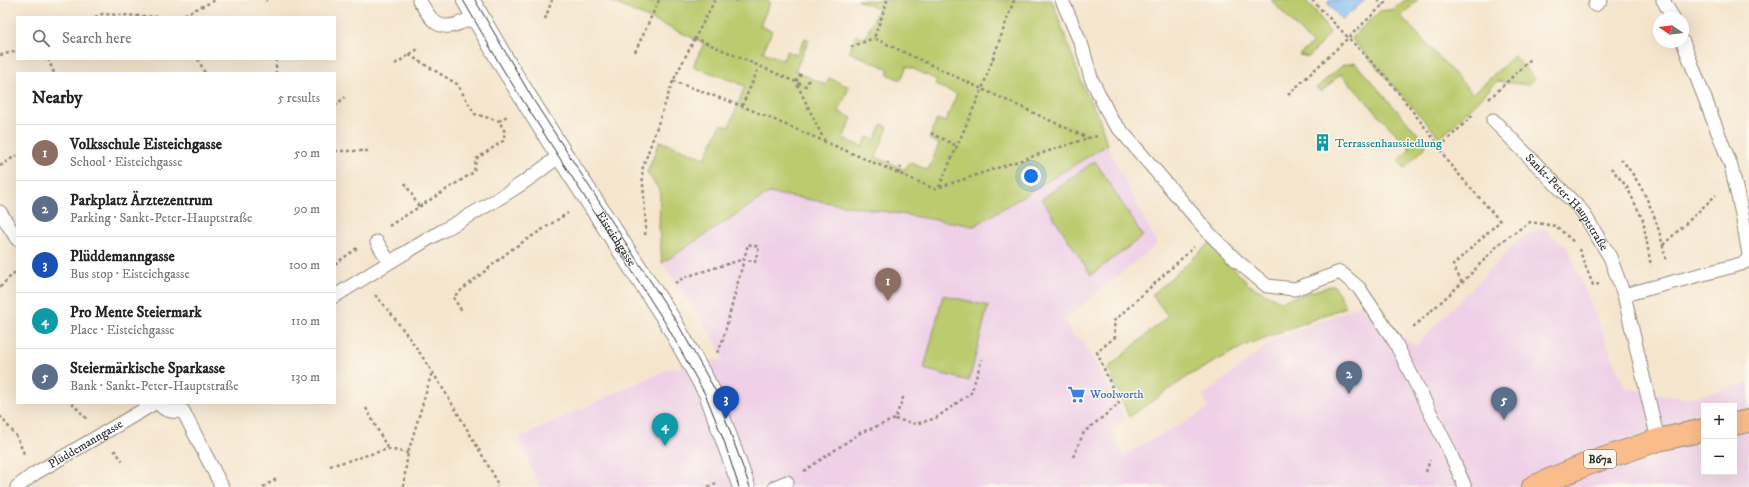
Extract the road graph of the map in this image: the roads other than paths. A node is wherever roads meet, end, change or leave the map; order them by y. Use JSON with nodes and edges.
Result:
{"nodes":[{"id":1,"x":419,"y":0,"type":"edge"},
{"id":2,"x":1062,"y":0,"type":"edge"},
{"id":3,"x":1663,"y":0,"type":"edge"},
{"id":4,"x":473,"y":4,"type":"edge"},
{"id":5,"x":1670,"y":12,"type":"edge"},
{"id":6,"x":1685,"y":48,"type":"edge"},
{"id":7,"x":1493,"y":120,"type":"dead end"},
{"id":8,"x":561,"y":154,"type":"junction"},
{"id":9,"x":0,"y":212,"type":"edge"},
{"id":10,"x":16,"y":237,"type":"edge"},
{"id":11,"x":377,"y":242,"type":"dead end"},
{"id":12,"x":1749,"y":256,"type":"edge"},
{"id":13,"x":389,"y":262,"type":"junction"},
{"id":14,"x":336,"y":295,"type":"edge"},
{"id":15,"x":1624,"y":296,"type":"junction"},
{"id":16,"x":153,"y":404,"type":"edge"},
{"id":17,"x":160,"y":404,"type":"edge"},
{"id":18,"x":187,"y":407,"type":"edge"},
{"id":19,"x":1749,"y":421,"type":"edge"},
{"id":20,"x":1737,"y":423,"type":"edge"},
{"id":21,"x":1701,"y":431,"type":"edge"},
{"id":22,"x":1658,"y":440,"type":"junction"},
{"id":23,"x":17,"y":487,"type":"edge"},
{"id":24,"x":222,"y":487,"type":"edge"},
{"id":25,"x":744,"y":487,"type":"edge"},
{"id":26,"x":1465,"y":487,"type":"edge"},
{"id":27,"x":1533,"y":487,"type":"edge"}],
"edges":[{"from":1,"to":4,"type":"lane"},
{"from":2,"to":26,"type":"lane"},
{"from":3,"to":5,"type":"lane"},
{"from":4,"to":8,"type":"street","name":"Eisteichgasse"},
{"from":6,"to":12,"type":"lane"},
{"from":7,"to":15,"type":"lane","name":"Sankt-Peter-Hauptstraße"},
{"from":8,"to":13,"type":"lane"},
{"from":8,"to":25,"type":"street","name":"Eisteichgasse"},
{"from":9,"to":10,"type":"lane"},
{"from":11,"to":13,"type":"lane"},
{"from":12,"to":15,"type":"lane"},
{"from":13,"to":14,"type":"lane"},
{"from":15,"to":22,"type":"lane","name":"Sankt-Peter-Hauptstraße"},
{"from":16,"to":23,"type":"lane","name":"Plüddemanngasse"},
{"from":17,"to":18,"type":"lane"},
{"from":18,"to":24,"type":"lane"},
{"from":19,"to":20,"type":"main road"},
{"from":21,"to":22,"type":"main road","number":"B67a"},
{"from":22,"to":27,"type":"main road","number":"B67a"}]}
